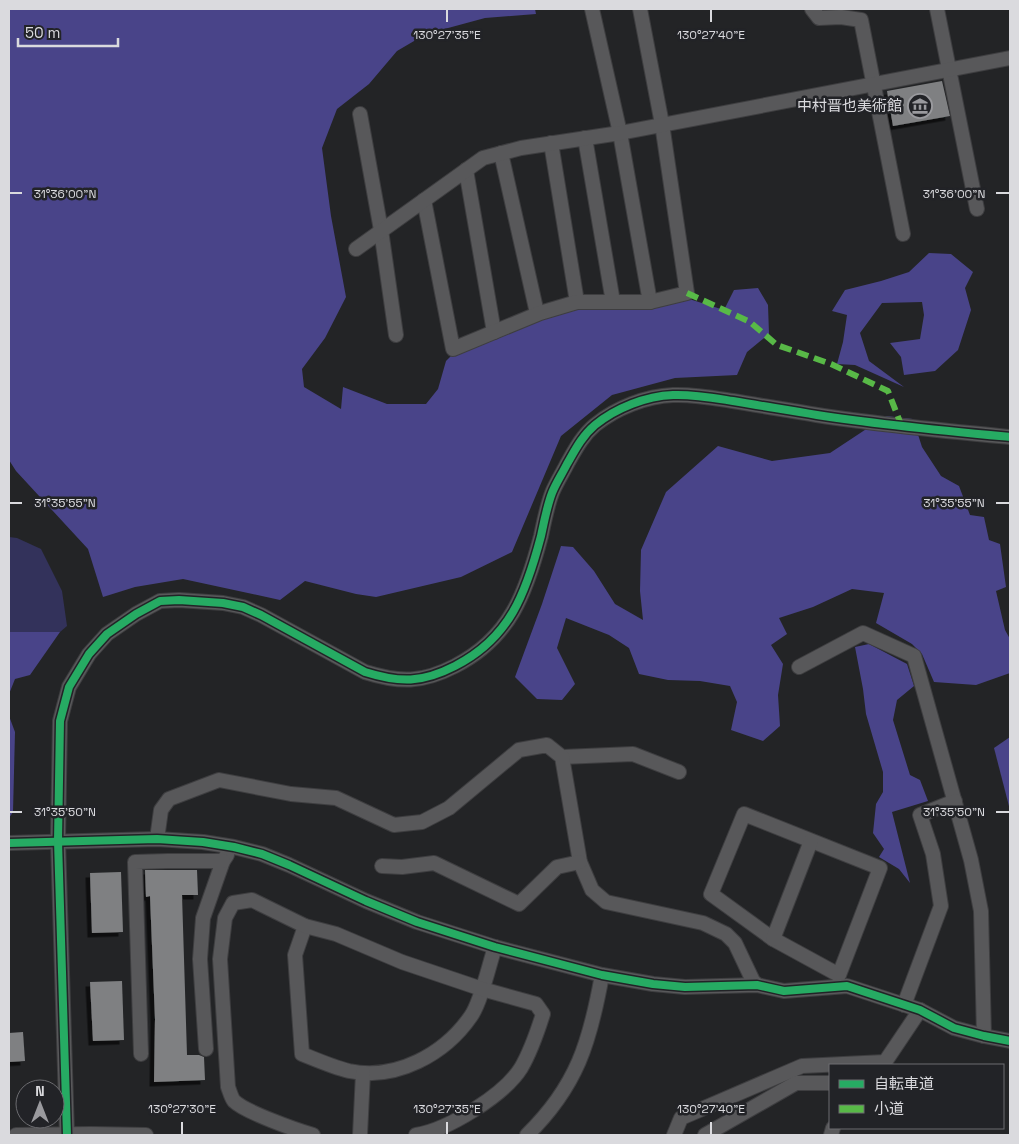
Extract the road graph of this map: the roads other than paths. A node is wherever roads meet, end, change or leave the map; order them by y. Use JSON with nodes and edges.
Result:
{"nodes":[{"id":1,"x":592,"y":9,"type":"edge"},
{"id":2,"x":640,"y":9,"type":"edge"},
{"id":3,"x":812,"y":9,"type":"edge"},
{"id":4,"x":937,"y":9,"type":"edge"},
{"id":5,"x":1010,"y":58,"type":"edge"},
{"id":6,"x":950,"y":69,"type":"junction"},
{"id":7,"x":874,"y":83,"type":"junction"},
{"id":8,"x":360,"y":114,"type":"dead end"},
{"id":9,"x":662,"y":124,"type":"junction"},
{"id":10,"x":620,"y":133,"type":"junction"},
{"id":11,"x":584,"y":138,"type":"junction"},
{"id":12,"x":551,"y":144,"type":"junction"},
{"id":13,"x":501,"y":153,"type":"junction"},
{"id":14,"x":466,"y":170,"type":"junction"},
{"id":15,"x":424,"y":200,"type":"junction"},
{"id":16,"x":977,"y":209,"type":"dead end"},
{"id":17,"x":381,"y":230,"type":"junction"},
{"id":18,"x":903,"y":234,"type":"dead end"},
{"id":19,"x":356,"y":249,"type":"dead end"},
{"id":20,"x":577,"y":302,"type":"junction"},
{"id":21,"x":613,"y":302,"type":"junction"},
{"id":22,"x":650,"y":302,"type":"junction"},
{"id":23,"x":537,"y":313,"type":"junction"},
{"id":24,"x":494,"y":332,"type":"junction"},
{"id":25,"x":396,"y":335,"type":"dead end"},
{"id":26,"x":1010,"y":437,"type":"edge"},
{"id":27,"x":799,"y":666,"type":"dead end"},
{"id":28,"x":562,"y":757,"type":"junction"},
{"id":29,"x":679,"y":772,"type":"dead end"},
{"id":30,"x":955,"y":801,"type":"junction"},
{"id":31,"x":157,"y":838,"type":"junction"},
{"id":32,"x":811,"y":840,"type":"junction"},
{"id":33,"x":58,"y":841,"type":"junction"},
{"id":34,"x":9,"y":844,"type":"edge"},
{"id":35,"x":234,"y":847,"type":"junction"},
{"id":36,"x":223,"y":861,"type":"junction"},
{"id":37,"x":580,"y":862,"type":"junction"},
{"id":38,"x":382,"y":866,"type":"dead end"},
{"id":39,"x":305,"y":926,"type":"junction"},
{"id":40,"x":773,"y":938,"type":"junction"},
{"id":41,"x":495,"y":948,"type":"junction"},
{"id":42,"x":602,"y":975,"type":"junction"},
{"id":43,"x":843,"y":981,"type":"junction"},
{"id":44,"x":757,"y":985,"type":"junction"},
{"id":45,"x":482,"y":989,"type":"junction"},
{"id":46,"x":904,"y":1005,"type":"junction"},
{"id":47,"x":920,"y":1010,"type":"junction"},
{"id":48,"x":984,"y":1036,"type":"junction"},
{"id":49,"x":1010,"y":1041,"type":"edge"},
{"id":50,"x":206,"y":1049,"type":"dead end"},
{"id":51,"x":141,"y":1054,"type":"dead end"},
{"id":52,"x":844,"y":1064,"type":"edge"},
{"id":53,"x":829,"y":1065,"type":"edge"},
{"id":54,"x":363,"y":1073,"type":"junction"},
{"id":55,"x":829,"y":1083,"type":"edge"},
{"id":56,"x":16,"y":1135,"type":"edge"},
{"id":57,"x":67,"y":1135,"type":"edge"},
{"id":58,"x":146,"y":1135,"type":"edge"},
{"id":59,"x":313,"y":1135,"type":"edge"},
{"id":60,"x":360,"y":1135,"type":"edge"},
{"id":61,"x":416,"y":1135,"type":"edge"},
{"id":62,"x":527,"y":1135,"type":"edge"},
{"id":63,"x":674,"y":1135,"type":"edge"},
{"id":64,"x":705,"y":1135,"type":"edge"}],
"edges":[{"from":1,"to":10,"type":"street"},
{"from":2,"to":9,"type":"street"},
{"from":3,"to":7,"type":"street"},
{"from":4,"to":6,"type":"street"},
{"from":5,"to":6,"type":"street"},
{"from":6,"to":7,"type":"street"},
{"from":6,"to":16,"type":"street"},
{"from":7,"to":9,"type":"street"},
{"from":7,"to":18,"type":"street"},
{"from":8,"to":17,"type":"street"},
{"from":9,"to":10,"type":"street"},
{"from":9,"to":22,"type":"street"},
{"from":10,"to":11,"type":"street"},
{"from":10,"to":22,"type":"street"},
{"from":11,"to":12,"type":"street"},
{"from":11,"to":21,"type":"street"},
{"from":12,"to":13,"type":"street"},
{"from":12,"to":20,"type":"street"},
{"from":13,"to":14,"type":"street"},
{"from":13,"to":23,"type":"street"},
{"from":14,"to":15,"type":"street"},
{"from":14,"to":24,"type":"street"},
{"from":15,"to":17,"type":"street"},
{"from":15,"to":24,"type":"street"},
{"from":17,"to":19,"type":"street"},
{"from":17,"to":25,"type":"street"},
{"from":20,"to":21,"type":"street"},
{"from":20,"to":23,"type":"street"},
{"from":21,"to":22,"type":"street"},
{"from":23,"to":24,"type":"street"},
{"from":26,"to":33,"type":"street"},
{"from":27,"to":30,"type":"street"},
{"from":28,"to":29,"type":"street"},
{"from":28,"to":31,"type":"street"},
{"from":28,"to":37,"type":"street"},
{"from":30,"to":46,"type":"street"},
{"from":30,"to":48,"type":"street"},
{"from":31,"to":33,"type":"street"},
{"from":31,"to":35,"type":"street"},
{"from":32,"to":40,"type":"street"},
{"from":32,"to":40,"type":"street"},
{"from":32,"to":43,"type":"street"},
{"from":33,"to":34,"type":"street"},
{"from":33,"to":57,"type":"street"},
{"from":35,"to":36,"type":"street"},
{"from":35,"to":41,"type":"street"},
{"from":36,"to":50,"type":"street"},
{"from":36,"to":51,"type":"street"},
{"from":37,"to":38,"type":"street"},
{"from":37,"to":44,"type":"street"},
{"from":39,"to":45,"type":"street"},
{"from":39,"to":54,"type":"street"},
{"from":39,"to":59,"type":"street"},
{"from":40,"to":43,"type":"street"},
{"from":41,"to":42,"type":"street"},
{"from":41,"to":45,"type":"street"},
{"from":42,"to":44,"type":"street"},
{"from":42,"to":62,"type":"street"},
{"from":43,"to":44,"type":"street"},
{"from":43,"to":46,"type":"street"},
{"from":45,"to":54,"type":"street"},
{"from":45,"to":61,"type":"street"},
{"from":46,"to":47,"type":"street"},
{"from":47,"to":48,"type":"street"},
{"from":47,"to":52,"type":"street"},
{"from":48,"to":49,"type":"street"},
{"from":53,"to":63,"type":"street"},
{"from":54,"to":60,"type":"street"},
{"from":55,"to":64,"type":"street"},
{"from":56,"to":57,"type":"street"},
{"from":57,"to":58,"type":"street"}]}
